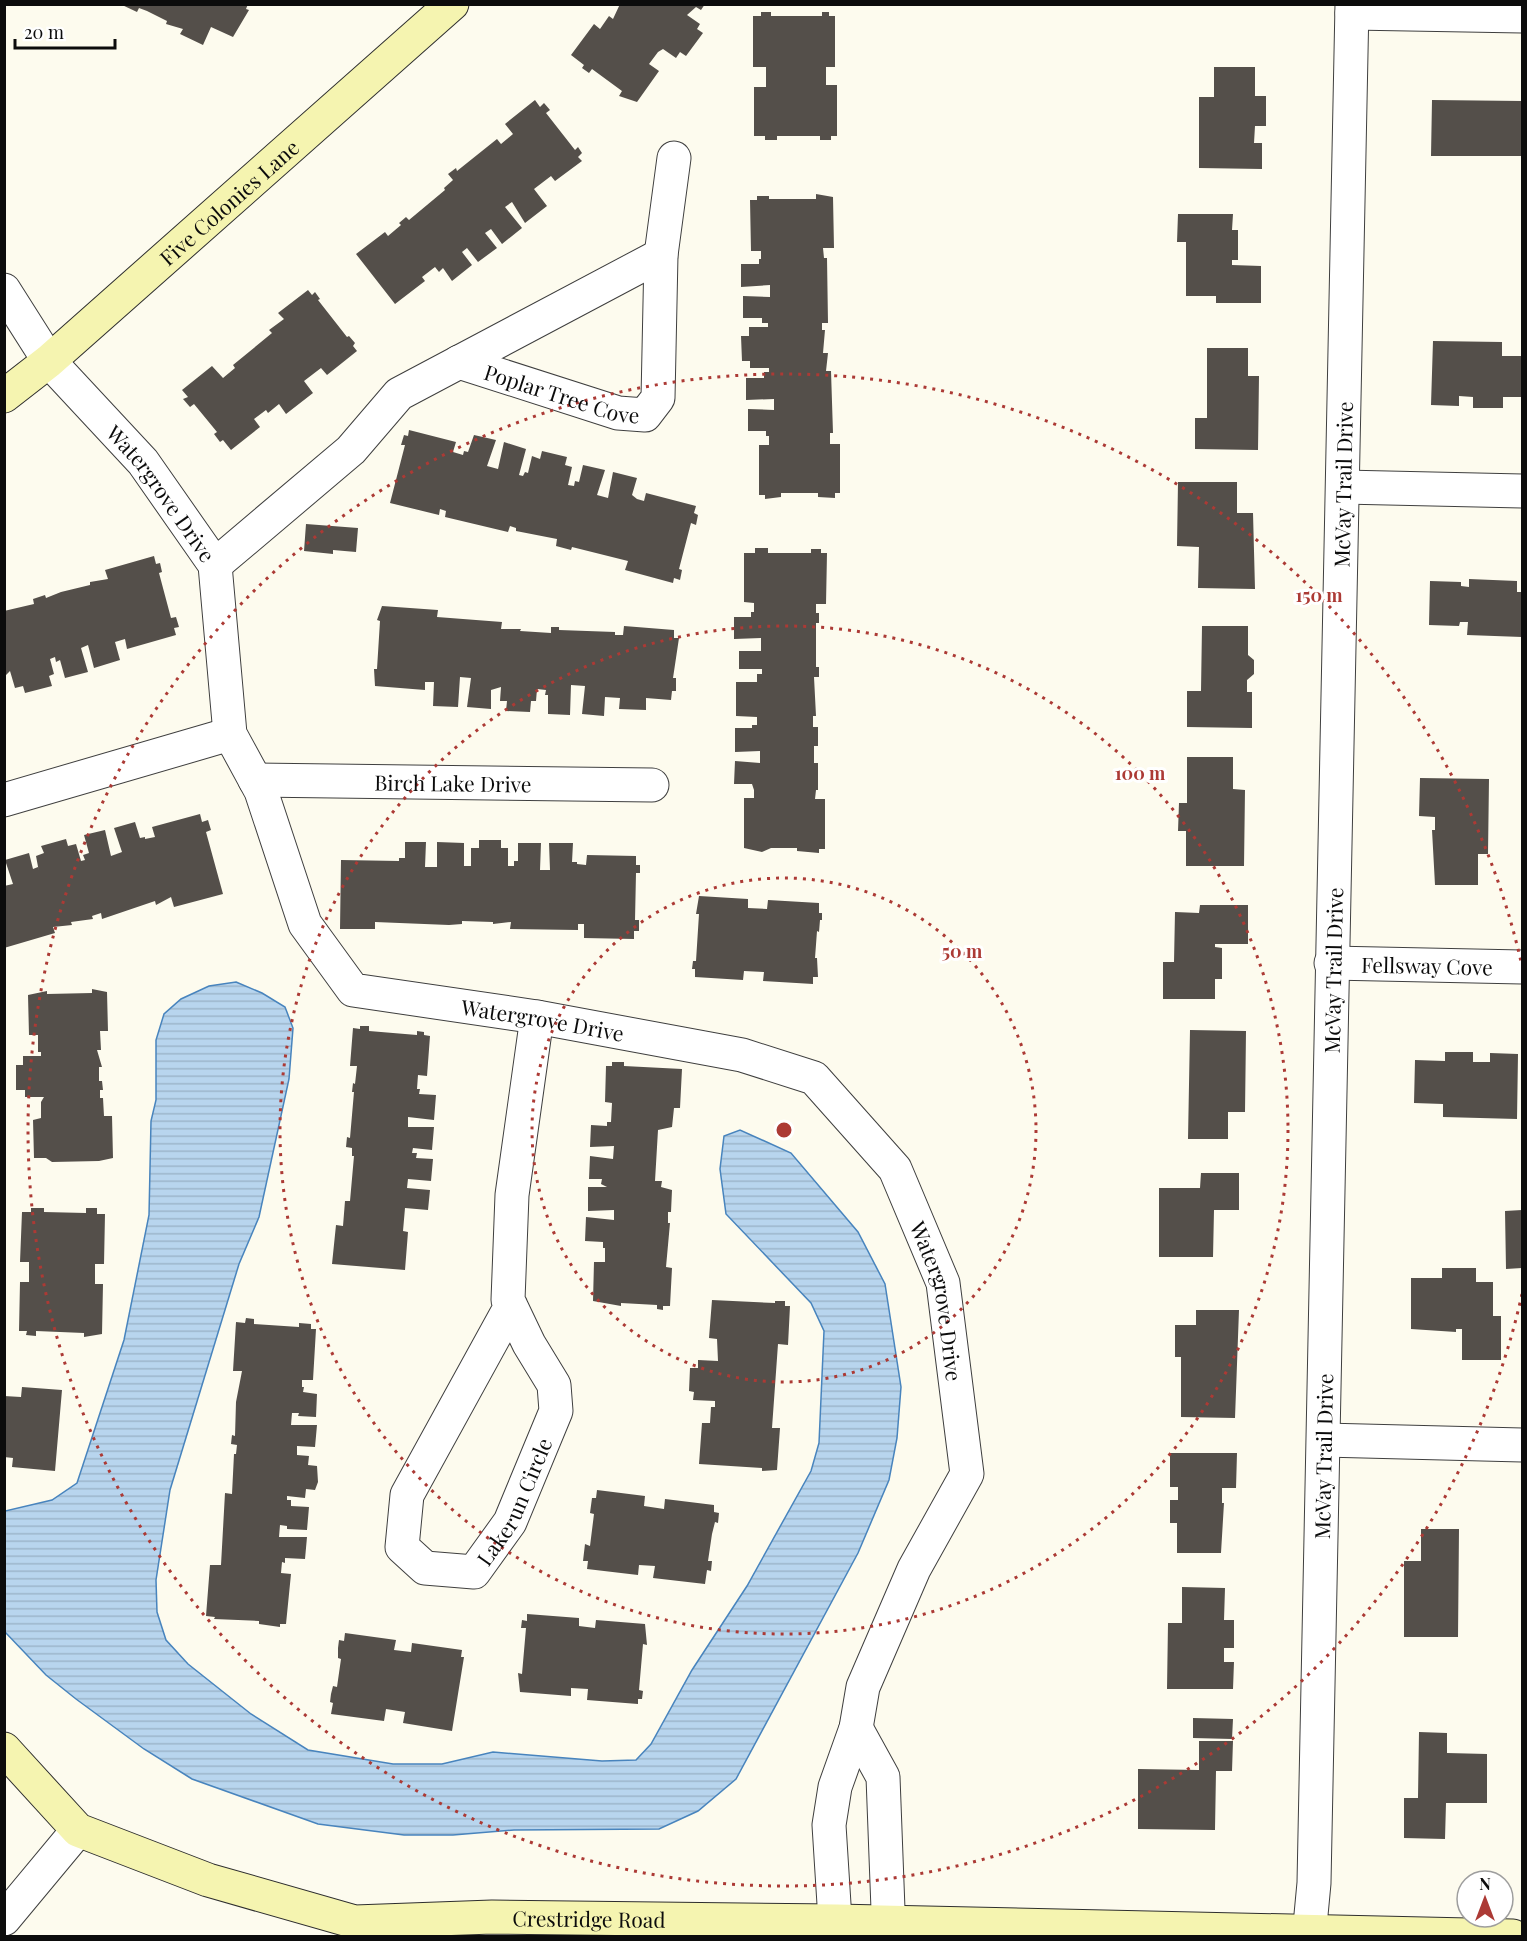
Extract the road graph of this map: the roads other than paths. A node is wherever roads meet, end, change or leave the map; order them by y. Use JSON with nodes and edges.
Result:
{"nodes":[{"id":1,"x":452,"y":4,"type":"edge"},
{"id":2,"x":1352,"y":9,"type":"edge"},
{"id":3,"x":1522,"y":16,"type":"edge"},
{"id":4,"x":674,"y":158,"type":"dead end"},
{"id":5,"x":661,"y":255,"type":"junction"},
{"id":6,"x":4,"y":290,"type":"edge"},
{"id":7,"x":49,"y":361,"type":"junction"},
{"id":8,"x":459,"y":362,"type":"junction"},
{"id":9,"x":4,"y":396,"type":"edge"},
{"id":10,"x":1343,"y":487,"type":"junction"},
{"id":11,"x":1522,"y":491,"type":"edge"},
{"id":12,"x":215,"y":565,"type":"junction"},
{"id":13,"x":230,"y":734,"type":"junction"},
{"id":14,"x":255,"y":780,"type":"junction"},
{"id":15,"x":652,"y":785,"type":"dead end"},
{"id":16,"x":4,"y":800,"type":"edge"},
{"id":17,"x":1331,"y":963,"type":"junction"},
{"id":18,"x":1522,"y":967,"type":"edge"},
{"id":19,"x":537,"y":1017,"type":"junction"},
{"id":20,"x":511,"y":1306,"type":"junction"},
{"id":21,"x":1324,"y":1440,"type":"junction"},
{"id":22,"x":1522,"y":1445,"type":"edge"},
{"id":23,"x":856,"y":1728,"type":"junction"},
{"id":24,"x":4,"y":1749,"type":"edge"},
{"id":25,"x":78,"y":1830,"type":"junction"},
{"id":26,"x":4,"y":1919,"type":"edge"},
{"id":27,"x":492,"y":1927,"type":"edge"},
{"id":28,"x":836,"y":1929,"type":"edge"},
{"id":29,"x":888,"y":1930,"type":"edge"},
{"id":30,"x":1310,"y":1935,"type":"edge"},
{"id":31,"x":1513,"y":1936,"type":"edge"}],
"edges":[{"from":1,"to":7,"type":"street","name":"Five Colonies Lane"},
{"from":2,"to":3,"type":"street"},
{"from":2,"to":10,"type":"street","name":"McVay Trail Drive"},
{"from":4,"to":5,"type":"street","name":"Poplar Tree Cove"},
{"from":5,"to":8,"type":"street","name":"Poplar Tree Cove"},
{"from":5,"to":8,"type":"street","name":"Poplar Tree Cove"},
{"from":6,"to":7,"type":"street","name":"Watergrove Drive"},
{"from":7,"to":9,"type":"street","name":"Five Colonies Lane"},
{"from":7,"to":12,"type":"street","name":"Watergrove Drive"},
{"from":8,"to":12,"type":"street","name":"Poplar Tree Cove"},
{"from":10,"to":11,"type":"street"},
{"from":10,"to":17,"type":"street","name":"McVay Trail Drive"},
{"from":12,"to":13,"type":"street","name":"Watergrove Drive"},
{"from":13,"to":14,"type":"street","name":"Watergrove Drive"},
{"from":13,"to":16,"type":"street"},
{"from":14,"to":15,"type":"street","name":"Birch Lake Drive"},
{"from":14,"to":19,"type":"street","name":"Watergrove Drive"},
{"from":17,"to":18,"type":"street","name":"Fellsway Cove"},
{"from":17,"to":21,"type":"street","name":"McVay Trail Drive"},
{"from":19,"to":20,"type":"street","name":"Lakerun Circle"},
{"from":19,"to":23,"type":"street","name":"Watergrove Drive"},
{"from":20,"to":20,"type":"street","name":"Lakerun Circle"},
{"from":21,"to":22,"type":"street"},
{"from":21,"to":30,"type":"street","name":"McVay Trail Drive"},
{"from":23,"to":28,"type":"street","name":"Watergrove Drive"},
{"from":23,"to":29,"type":"street"},
{"from":24,"to":25,"type":"street","name":"Crestridge Road"},
{"from":25,"to":26,"type":"street"},
{"from":25,"to":27,"type":"street","name":"Crestridge Road"},
{"from":27,"to":28,"type":"street","name":"Crestridge Road"},
{"from":28,"to":29,"type":"street","name":"Crestridge Road"},
{"from":29,"to":30,"type":"street","name":"Crestridge Road"},
{"from":30,"to":31,"type":"street","name":"Crestridge Road"}]}
